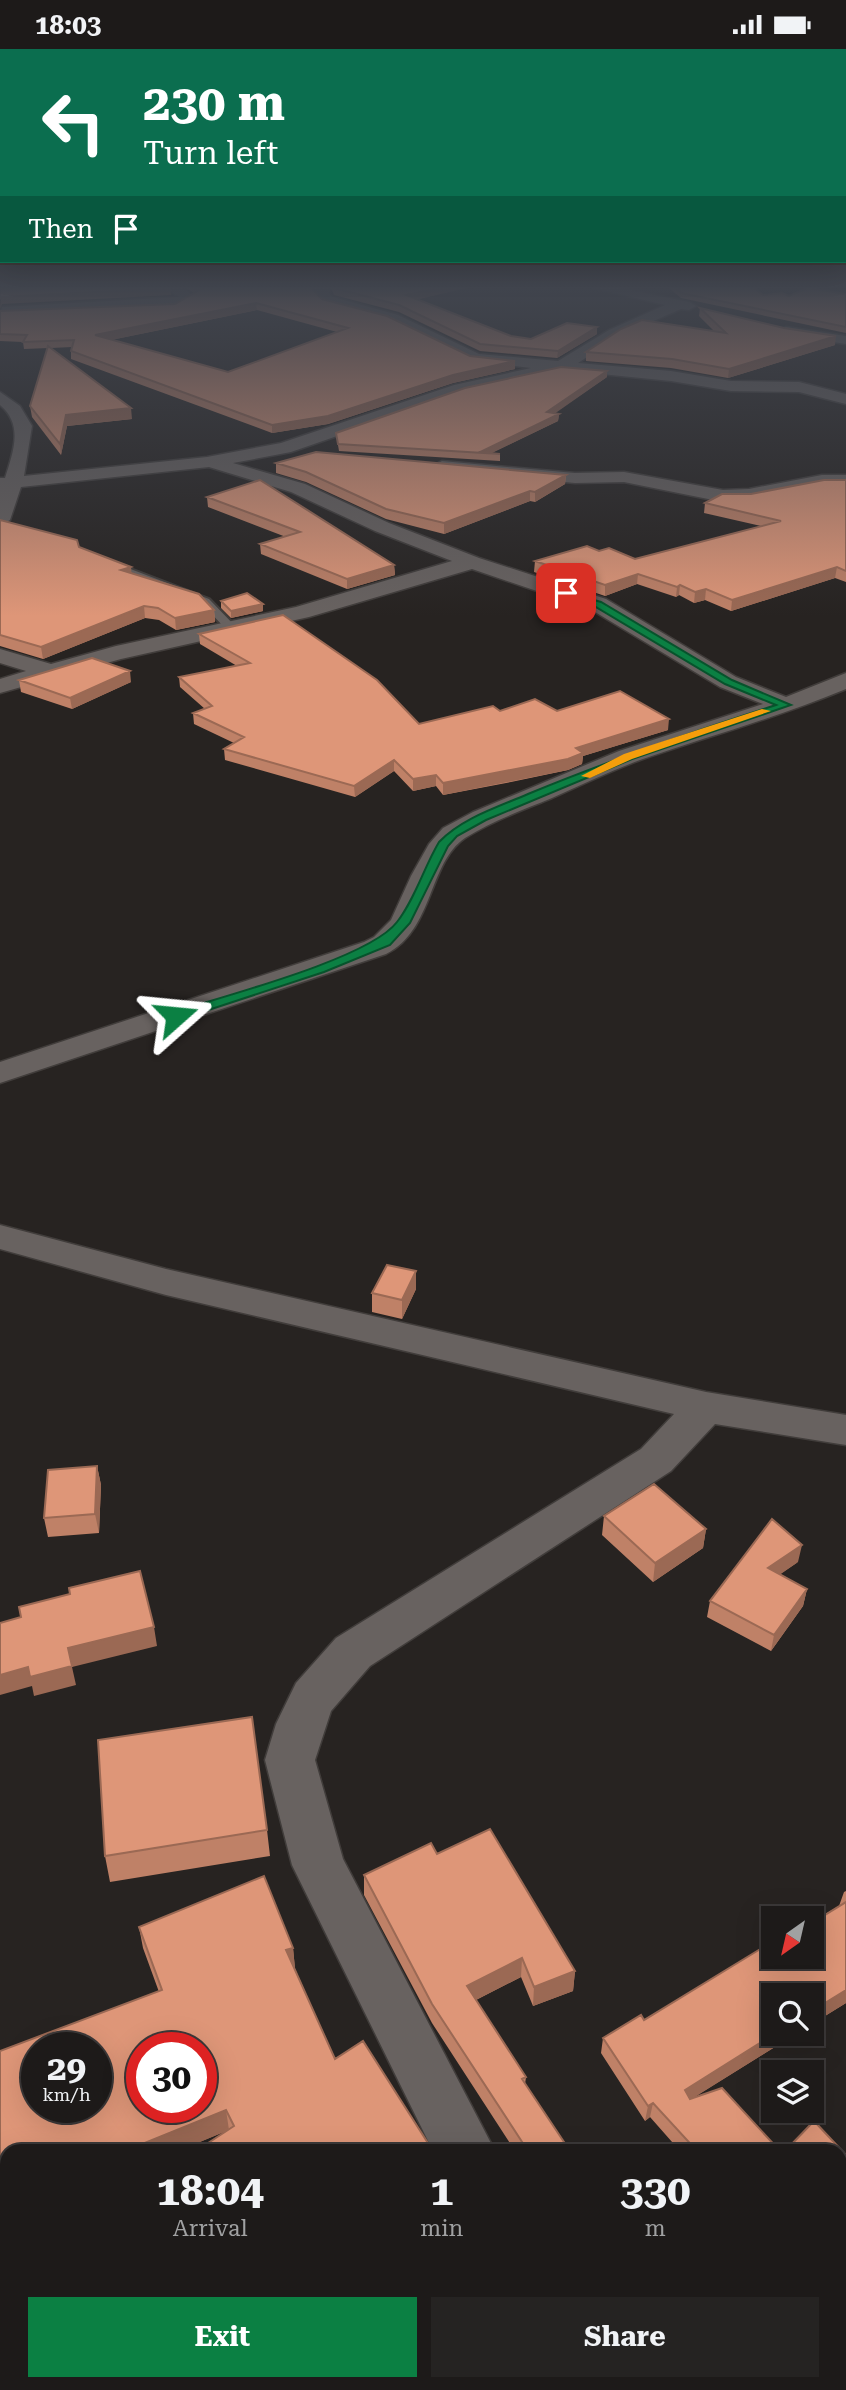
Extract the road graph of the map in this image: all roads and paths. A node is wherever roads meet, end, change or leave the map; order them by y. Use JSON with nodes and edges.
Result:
{"nodes":[{"id":1,"x":0,"y":397,"type":"edge"},
{"id":2,"x":433,"y":397,"type":"edge"},
{"id":3,"x":18,"y":412,"type":"junction"},
{"id":4,"x":0,"y":414,"type":"edge"},
{"id":5,"x":285,"y":448,"type":"junction"},
{"id":6,"x":20,"y":455,"type":"junction"},
{"id":7,"x":324,"y":456,"type":"edge"},
{"id":8,"x":0,"y":457,"type":"edge"},
{"id":9,"x":207,"y":462,"type":"junction"},
{"id":10,"x":422,"y":465,"type":"edge"},
{"id":11,"x":846,"y":481,"type":"edge"},
{"id":12,"x":7,"y":483,"type":"edge"},
{"id":13,"x":0,"y":520,"type":"edge"},
{"id":14,"x":98,"y":559,"type":"edge"},
{"id":15,"x":472,"y":562,"type":"junction"},
{"id":16,"x":230,"y":627,"type":"junction"},
{"id":17,"x":0,"y":656,"type":"edge"},
{"id":18,"x":52,"y":672,"type":"junction"},
{"id":19,"x":846,"y":680,"type":"edge"},
{"id":20,"x":0,"y":686,"type":"edge"},
{"id":21,"x":786,"y":705,"type":"junction"},
{"id":22,"x":0,"y":1073,"type":"edge"},
{"id":23,"x":0,"y":1237,"type":"edge"},
{"id":24,"x":706,"y":1407,"type":"junction"},
{"id":25,"x":846,"y":1430,"type":"edge"},
{"id":26,"x":461,"y":2144,"type":"edge"}],
"edges":[{"from":1,"to":3,"type":"street"},
{"from":2,"to":5,"type":"street"},
{"from":3,"to":4,"type":"street"},
{"from":3,"to":6,"type":"street"},
{"from":5,"to":7,"type":"street"},
{"from":5,"to":9,"type":"street"},
{"from":6,"to":8,"type":"street"},
{"from":6,"to":12,"type":"street"},
{"from":9,"to":12,"type":"street"},
{"from":9,"to":15,"type":"street"},
{"from":10,"to":11,"type":"street"},
{"from":12,"to":13,"type":"street"},
{"from":14,"to":16,"type":"lane"},
{"from":15,"to":16,"type":"street"},
{"from":15,"to":21,"type":"street"},
{"from":16,"to":18,"type":"street"},
{"from":17,"to":18,"type":"street"},
{"from":18,"to":20,"type":"street"},
{"from":19,"to":21,"type":"street"},
{"from":21,"to":22,"type":"street"},
{"from":23,"to":24,"type":"street"},
{"from":24,"to":25,"type":"street"},
{"from":24,"to":26,"type":"street"}]}
